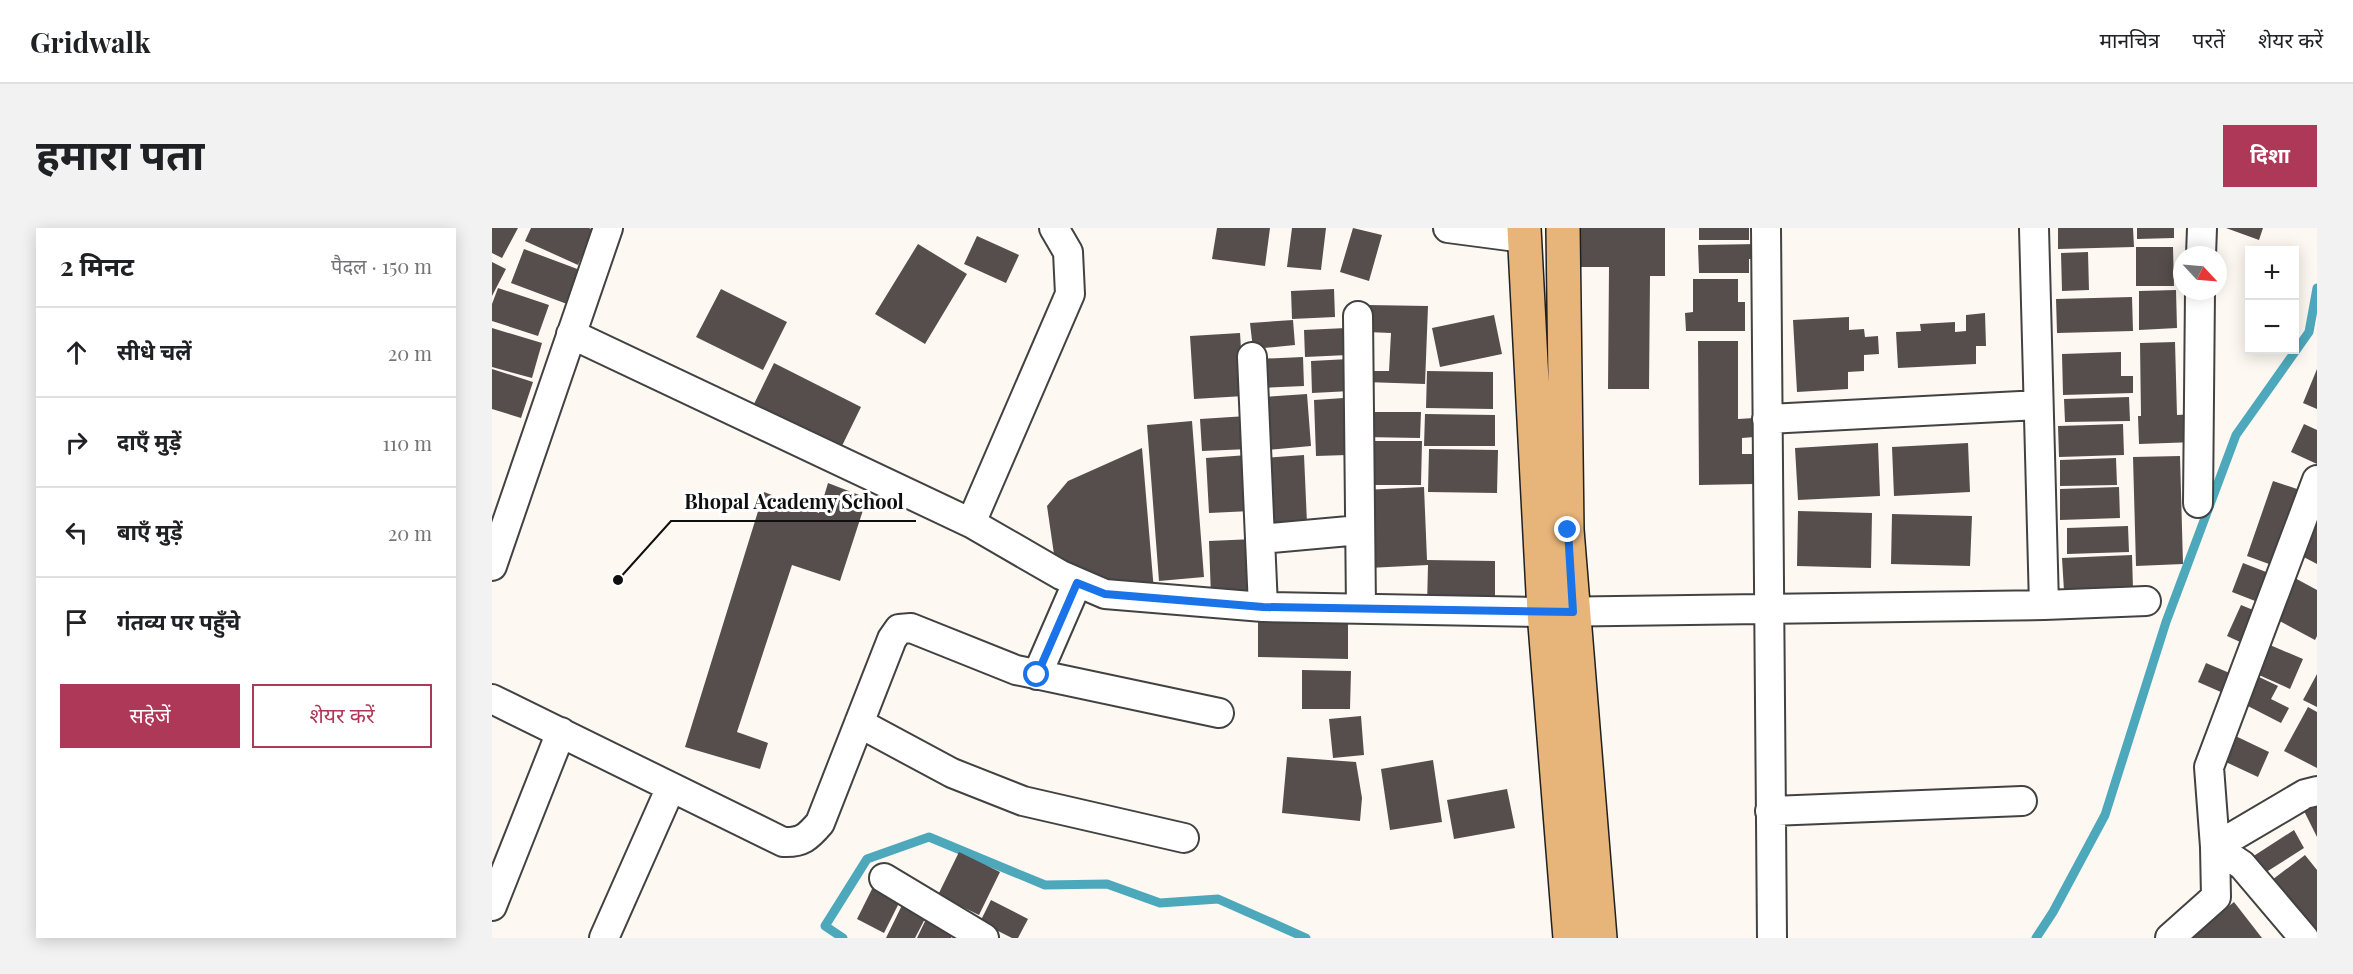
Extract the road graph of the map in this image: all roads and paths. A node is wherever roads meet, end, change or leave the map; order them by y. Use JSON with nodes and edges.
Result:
{"nodes":[{"id":1,"x":608,"y":228,"type":"edge"},
{"id":2,"x":1054,"y":228,"type":"edge"},
{"id":3,"x":1448,"y":228,"type":"edge"},
{"id":4,"x":1563,"y":228,"type":"edge"},
{"id":5,"x":1766,"y":228,"type":"edge"},
{"id":6,"x":2034,"y":228,"type":"edge"},
{"id":7,"x":2202,"y":228,"type":"edge"},
{"id":8,"x":1524,"y":233,"type":"edge"},
{"id":9,"x":2201,"y":246,"type":"edge"},
{"id":10,"x":2200,"y":300,"type":"edge"},
{"id":11,"x":1358,"y":316,"type":"dead end"},
{"id":12,"x":571,"y":334,"type":"junction"},
{"id":13,"x":1252,"y":357,"type":"dead end"},
{"id":14,"x":2038,"y":405,"type":"junction"},
{"id":15,"x":1767,"y":419,"type":"junction"},
{"id":16,"x":2314,"y":496,"type":"edge"},
{"id":17,"x":2198,"y":503,"type":"dead end"},
{"id":18,"x":971,"y":523,"type":"junction"},
{"id":19,"x":1360,"y":530,"type":"junction"},
{"id":20,"x":1260,"y":538,"type":"junction"},
{"id":21,"x":492,"y":566,"type":"edge"},
{"id":22,"x":1077,"y":583,"type":"junction"},
{"id":23,"x":2146,"y":601,"type":"dead end"},
{"id":24,"x":2044,"y":605,"type":"junction"},
{"id":25,"x":1263,"y":607,"type":"junction"},
{"id":26,"x":1361,"y":609,"type":"junction"},
{"id":27,"x":1769,"y":609,"type":"junction"},
{"id":28,"x":1558,"y":612,"type":"junction"},
{"id":29,"x":1037,"y":675,"type":"junction"},
{"id":30,"x":492,"y":699,"type":"edge"},
{"id":31,"x":1219,"y":713,"type":"dead end"},
{"id":32,"x":859,"y":723,"type":"junction"},
{"id":33,"x":561,"y":732,"type":"junction"},
{"id":34,"x":672,"y":787,"type":"junction"},
{"id":35,"x":2317,"y":791,"type":"edge"},
{"id":36,"x":2022,"y":801,"type":"dead end"},
{"id":37,"x":1770,"y":811,"type":"junction"},
{"id":38,"x":1184,"y":838,"type":"dead end"},
{"id":39,"x":2215,"y":847,"type":"junction"},
{"id":40,"x":884,"y":878,"type":"dead end"},
{"id":41,"x":492,"y":906,"type":"edge"},
{"id":42,"x":604,"y":938,"type":"edge"},
{"id":43,"x":984,"y":938,"type":"edge"},
{"id":44,"x":1570,"y":938,"type":"edge"},
{"id":45,"x":1600,"y":938,"type":"edge"},
{"id":46,"x":1772,"y":938,"type":"edge"},
{"id":47,"x":2170,"y":938,"type":"edge"},
{"id":48,"x":2304,"y":938,"type":"edge"}],
"edges":[{"from":1,"to":12,"type":"street"},
{"from":2,"to":18,"type":"street"},
{"from":3,"to":8,"type":"street"},
{"from":4,"to":28,"type":"main road"},
{"from":5,"to":15,"type":"street"},
{"from":6,"to":14,"type":"street"},
{"from":7,"to":9,"type":"street"},
{"from":8,"to":28,"type":"main road"},
{"from":10,"to":17,"type":"street"},
{"from":11,"to":19,"type":"street"},
{"from":12,"to":18,"type":"street"},
{"from":12,"to":21,"type":"street"},
{"from":13,"to":20,"type":"street"},
{"from":14,"to":15,"type":"street"},
{"from":14,"to":24,"type":"street"},
{"from":15,"to":27,"type":"street"},
{"from":16,"to":39,"type":"street"},
{"from":18,"to":22,"type":"street"},
{"from":19,"to":20,"type":"street"},
{"from":19,"to":26,"type":"street"},
{"from":20,"to":25,"type":"street"},
{"from":22,"to":25,"type":"street"},
{"from":22,"to":29,"type":"street"},
{"from":23,"to":24,"type":"street"},
{"from":24,"to":27,"type":"street"},
{"from":25,"to":26,"type":"street"},
{"from":26,"to":28,"type":"street"},
{"from":27,"to":28,"type":"street"},
{"from":27,"to":37,"type":"street"},
{"from":28,"to":44,"type":"main road"},
{"from":28,"to":45,"type":"main road"},
{"from":29,"to":31,"type":"street"},
{"from":29,"to":32,"type":"street"},
{"from":30,"to":33,"type":"street"},
{"from":32,"to":34,"type":"street"},
{"from":32,"to":38,"type":"street"},
{"from":33,"to":34,"type":"street"},
{"from":33,"to":41,"type":"street"},
{"from":34,"to":42,"type":"street"},
{"from":35,"to":39,"type":"street"},
{"from":36,"to":37,"type":"street"},
{"from":37,"to":46,"type":"street"},
{"from":39,"to":47,"type":"street"},
{"from":39,"to":48,"type":"street"},
{"from":40,"to":43,"type":"street"}]}
